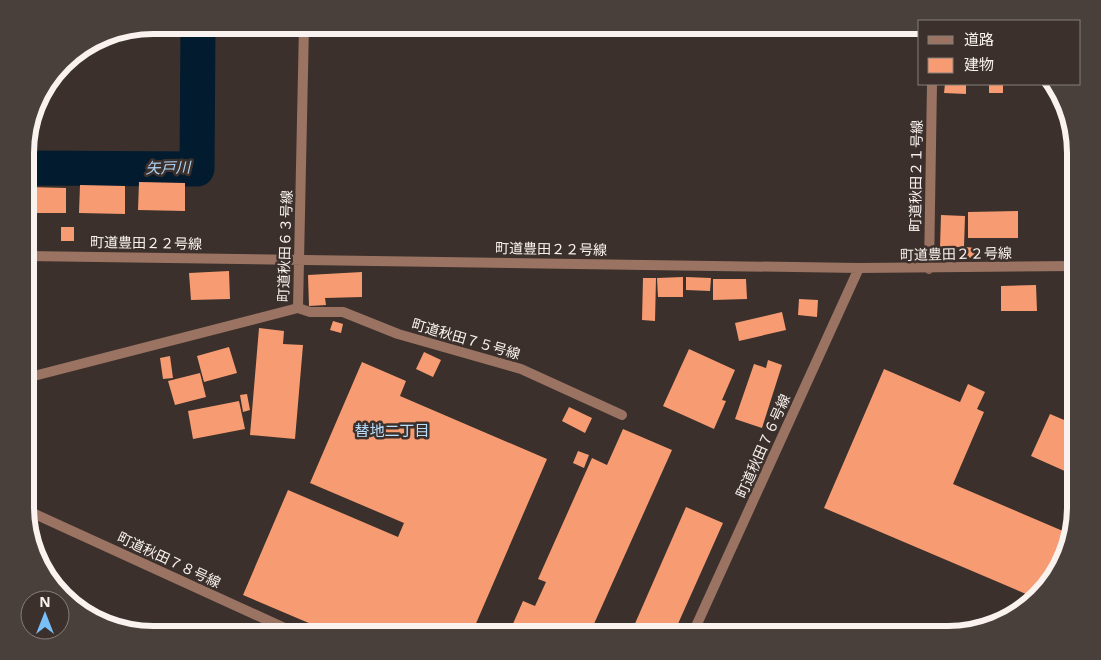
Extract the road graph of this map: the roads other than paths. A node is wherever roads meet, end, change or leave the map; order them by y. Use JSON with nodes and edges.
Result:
{"nodes":[{"id":1,"x":304,"y":34,"type":"edge"},
{"id":2,"x":932,"y":85,"type":"edge"},
{"id":3,"x":34,"y":256,"type":"edge"},
{"id":4,"x":300,"y":259,"type":"junction"},
{"id":5,"x":1067,"y":266,"type":"edge"},
{"id":6,"x":859,"y":268,"type":"junction"},
{"id":7,"x":929,"y":269,"type":"junction"},
{"id":8,"x":298,"y":308,"type":"junction"},
{"id":9,"x":34,"y":376,"type":"edge"},
{"id":10,"x":622,"y":415,"type":"dead end"},
{"id":11,"x":34,"y":514,"type":"edge"},
{"id":12,"x":280,"y":626,"type":"edge"},
{"id":13,"x":696,"y":626,"type":"edge"}],
"edges":[{"from":1,"to":4,"type":"street","name":"町道秋田６３号線"},
{"from":2,"to":7,"type":"street","name":"町道秋田２１号線"},
{"from":3,"to":4,"type":"street","name":"町道豊田２２号線"},
{"from":4,"to":6,"type":"street","name":"町道豊田２２号線"},
{"from":4,"to":8,"type":"street","name":"町道秋田６３号線"},
{"from":5,"to":7,"type":"street","name":"町道豊田２２号線"},
{"from":6,"to":7,"type":"street","name":"町道豊田２２号線"},
{"from":6,"to":13,"type":"street","name":"町道秋田７６号線"},
{"from":8,"to":9,"type":"street","name":"町道秋田６３号線"},
{"from":8,"to":10,"type":"street","name":"町道秋田７５号線"},
{"from":11,"to":12,"type":"street","name":"町道秋田７８号線"}]}
